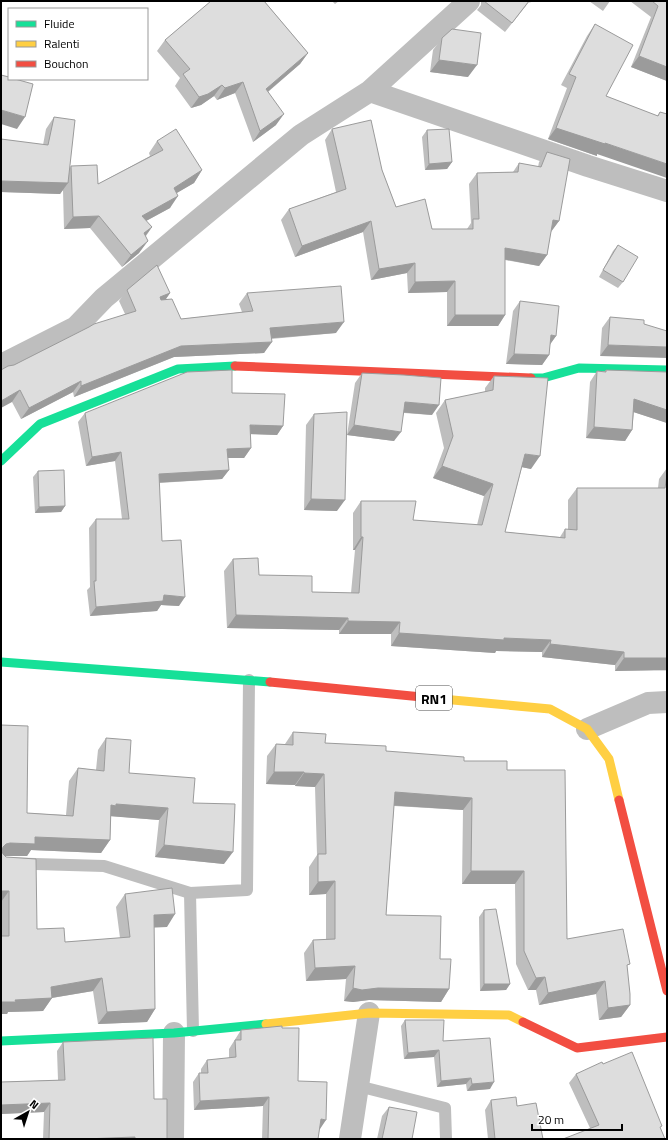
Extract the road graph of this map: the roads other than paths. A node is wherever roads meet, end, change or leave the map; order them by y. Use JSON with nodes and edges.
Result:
{"nodes":[{"id":1,"x":469,"y":1,"type":"edge"},
{"id":2,"x":370,"y":91,"type":"junction"},
{"id":3,"x":667,"y":191,"type":"edge"},
{"id":4,"x":1,"y":365,"type":"edge"},
{"id":5,"x":667,"y":370,"type":"edge"},
{"id":6,"x":1,"y":461,"type":"edge"},
{"id":7,"x":1,"y":662,"type":"edge"},
{"id":8,"x":249,"y":680,"type":"junction"},
{"id":9,"x":667,"y":702,"type":"edge"},
{"id":10,"x":587,"y":729,"type":"junction"},
{"id":11,"x":1,"y":863,"type":"edge"},
{"id":12,"x":190,"y":893,"type":"junction"},
{"id":13,"x":665,"y":976,"type":"edge"},
{"id":14,"x":667,"y":991,"type":"edge"},
{"id":15,"x":369,"y":1013,"type":"junction"},
{"id":16,"x":183,"y":1032,"type":"junction"},
{"id":17,"x":667,"y":1037,"type":"edge"},
{"id":18,"x":1,"y":1041,"type":"edge"},
{"id":19,"x":358,"y":1086,"type":"junction"},
{"id":20,"x":173,"y":1139,"type":"edge"},
{"id":21,"x":350,"y":1139,"type":"edge"},
{"id":22,"x":446,"y":1139,"type":"edge"}],
"edges":[{"from":1,"to":2,"type":"street"},
{"from":2,"to":3,"type":"street"},
{"from":2,"to":4,"type":"street"},
{"from":5,"to":6,"type":"main road"},
{"from":7,"to":8,"type":"main road","number":"RN1"},
{"from":8,"to":10,"type":"main road","number":"RN1"},
{"from":8,"to":12,"type":"lane"},
{"from":9,"to":10,"type":"street"},
{"from":10,"to":13,"type":"main road","number":"RN1"},
{"from":11,"to":12,"type":"lane"},
{"from":12,"to":16,"type":"lane"},
{"from":13,"to":14,"type":"main road","number":"RN1"},
{"from":15,"to":16,"type":"main road"},
{"from":15,"to":17,"type":"main road"},
{"from":15,"to":19,"type":"street"},
{"from":16,"to":18,"type":"main road"},
{"from":16,"to":20,"type":"street"},
{"from":19,"to":21,"type":"street"},
{"from":19,"to":22,"type":"lane"}]}
